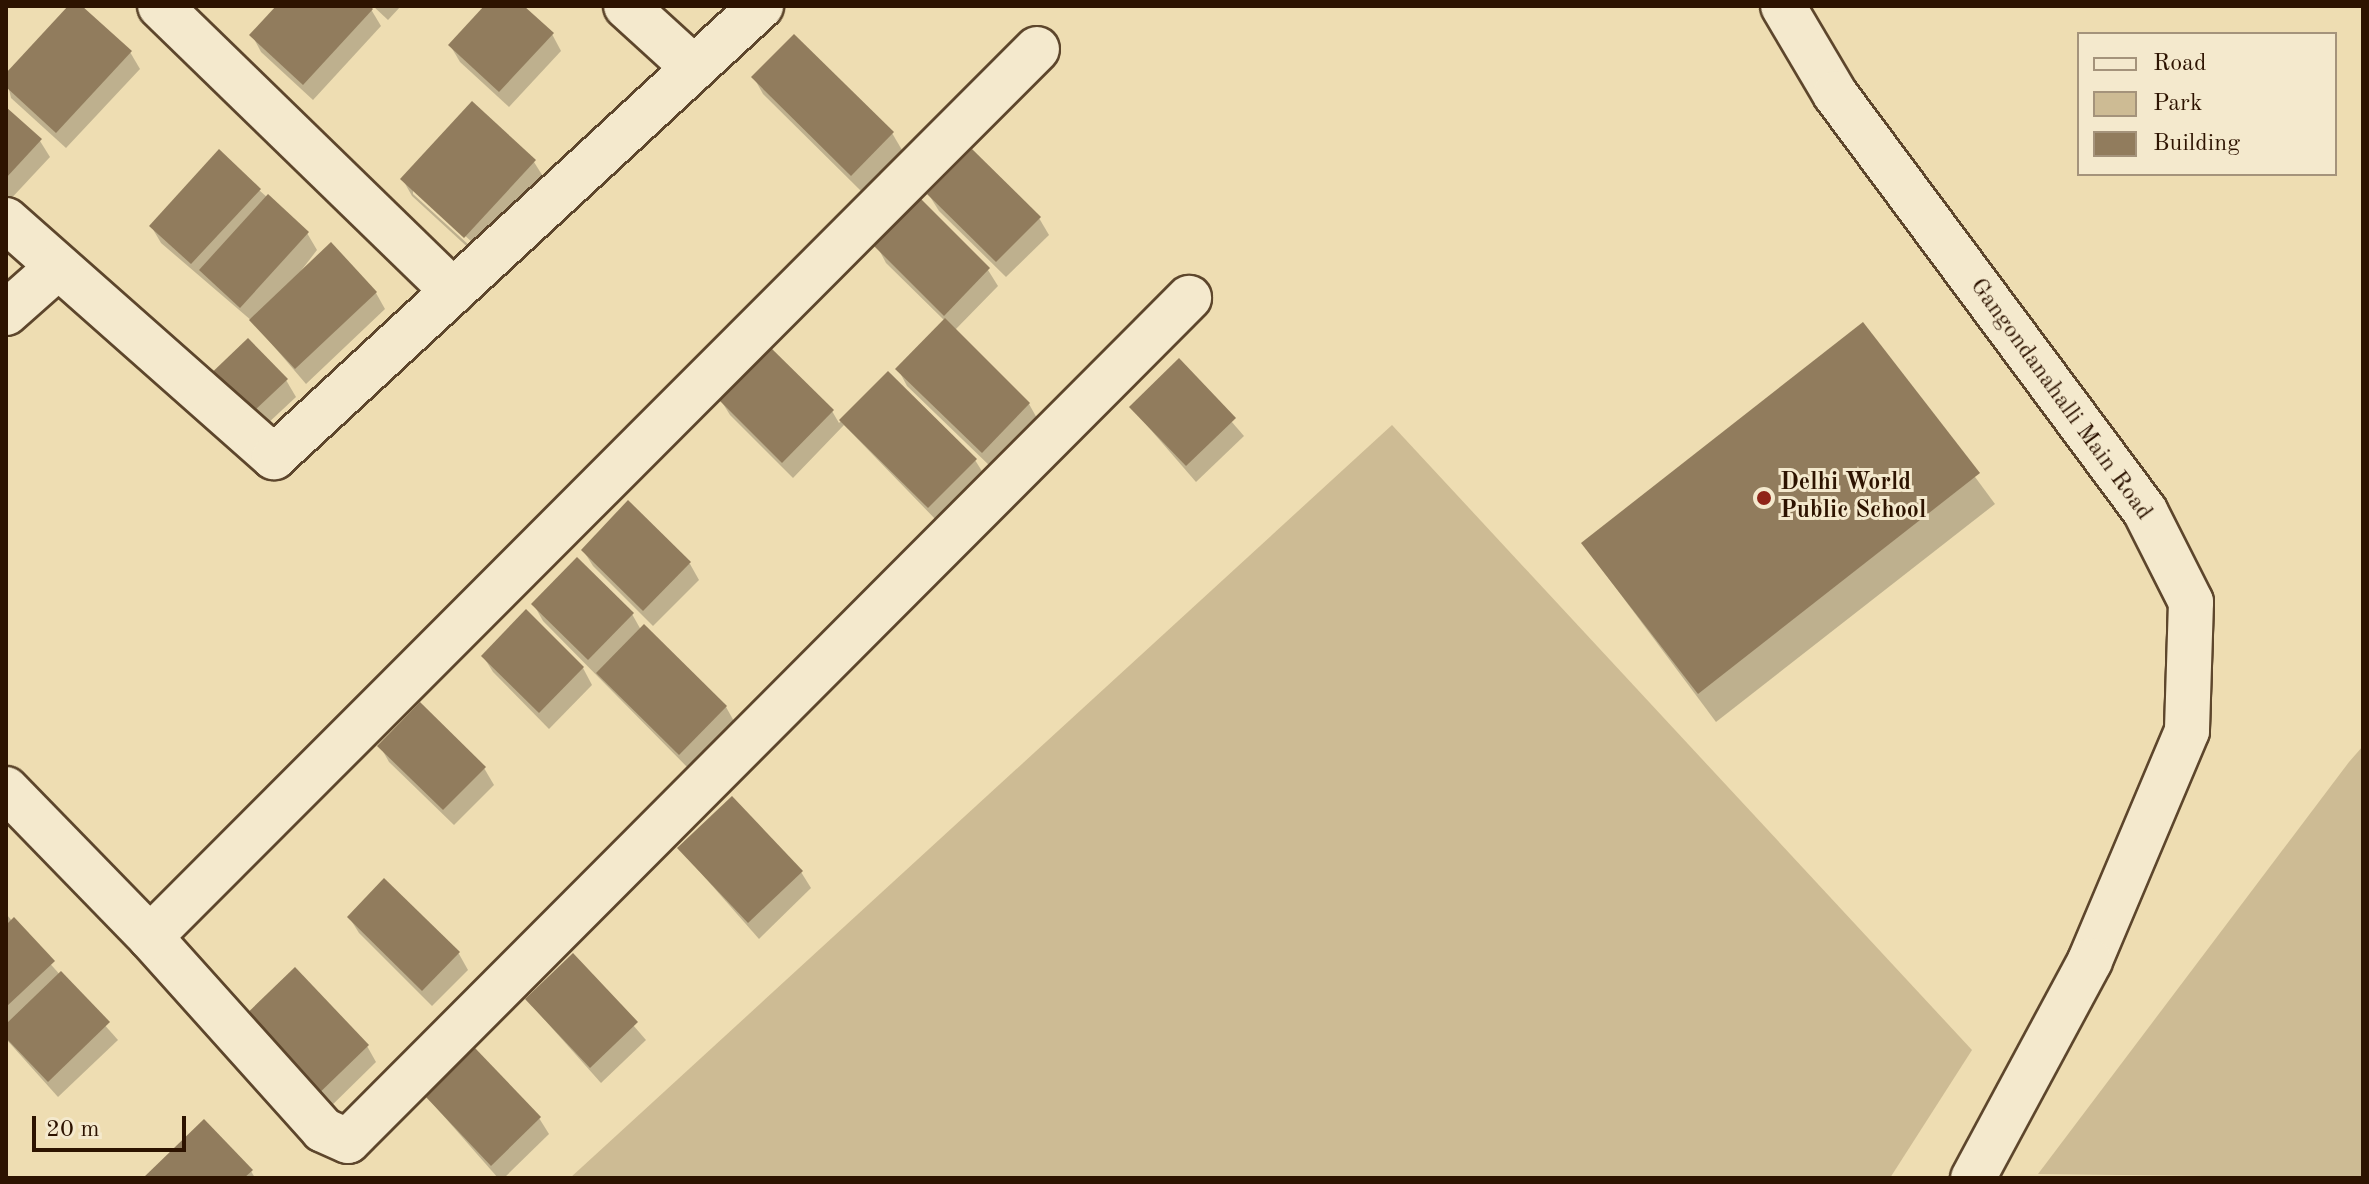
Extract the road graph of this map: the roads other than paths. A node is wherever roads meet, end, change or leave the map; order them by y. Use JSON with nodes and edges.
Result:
{"nodes":[{"id":1,"x":160,"y":6,"type":"edge"},
{"id":2,"x":626,"y":6,"type":"edge"},
{"id":3,"x":761,"y":6,"type":"edge"},
{"id":4,"x":1783,"y":6,"type":"edge"},
{"id":5,"x":1037,"y":49,"type":"dead end"},
{"id":6,"x":694,"y":68,"type":"junction"},
{"id":7,"x":6,"y":220,"type":"edge"},
{"id":8,"x":58,"y":267,"type":"junction"},
{"id":9,"x":453,"y":291,"type":"junction"},
{"id":10,"x":1189,"y":298,"type":"dead end"},
{"id":11,"x":6,"y":313,"type":"edge"},
{"id":12,"x":6,"y":789,"type":"edge"},
{"id":13,"x":150,"y":937,"type":"junction"},
{"id":14,"x":1973,"y":1178,"type":"edge"}],
"edges":[{"from":1,"to":9,"type":"street"},
{"from":2,"to":6,"type":"street"},
{"from":3,"to":6,"type":"street"},
{"from":4,"to":14,"type":"street","name":"Gangondanahalli Main Road"},
{"from":5,"to":13,"type":"street"},
{"from":6,"to":9,"type":"street"},
{"from":7,"to":8,"type":"street"},
{"from":8,"to":9,"type":"street"},
{"from":8,"to":11,"type":"street"},
{"from":10,"to":13,"type":"street"},
{"from":12,"to":13,"type":"street"}]}
